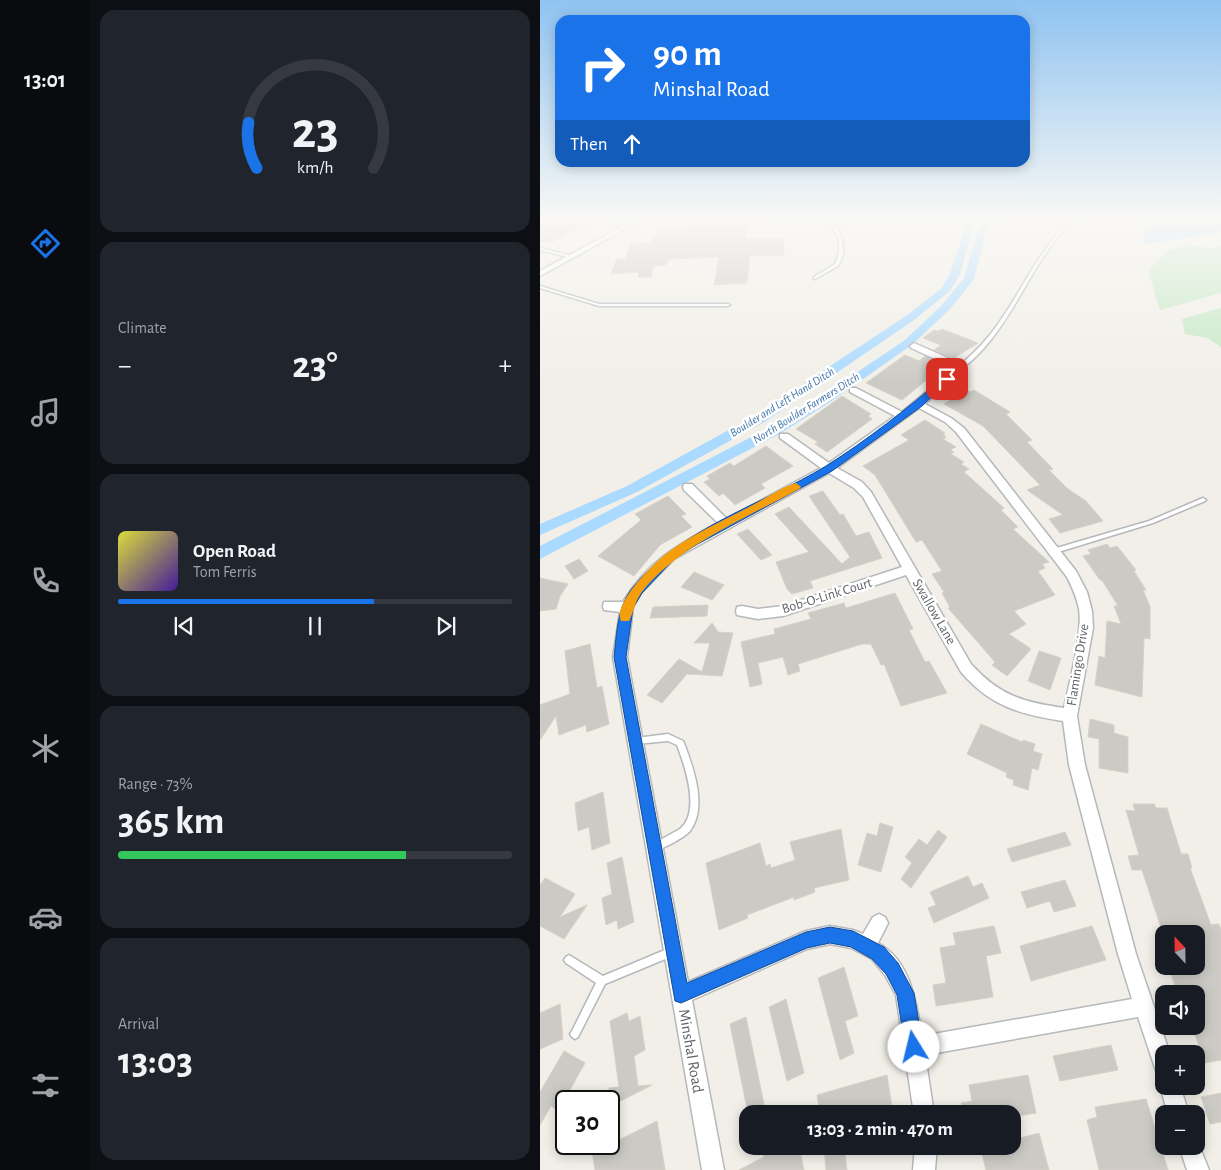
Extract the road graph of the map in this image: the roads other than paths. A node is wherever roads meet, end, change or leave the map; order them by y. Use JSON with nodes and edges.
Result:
{"nodes":[{"id":1,"x":821,"y":275,"type":"edge"},
{"id":2,"x":1030,"y":275,"type":"edge"},
{"id":3,"x":815,"y":278,"type":"dead end"},
{"id":4,"x":540,"y":287,"type":"edge"},
{"id":5,"x":728,"y":304,"type":"dead end"},
{"id":6,"x":914,"y":346,"type":"dead end"},
{"id":7,"x":961,"y":367,"type":"junction"},
{"id":8,"x":853,"y":390,"type":"dead end"},
{"id":9,"x":919,"y":404,"type":"junction"},
{"id":10,"x":902,"y":416,"type":"junction"},
{"id":11,"x":784,"y":436,"type":"dead end"},
{"id":12,"x":829,"y":468,"type":"junction"},
{"id":13,"x":688,"y":487,"type":"dead end"},
{"id":14,"x":1203,"y":500,"type":"dead end"},
{"id":15,"x":726,"y":525,"type":"junction"},
{"id":16,"x":1055,"y":551,"type":"junction"},
{"id":17,"x":910,"y":569,"type":"junction"},
{"id":18,"x":609,"y":606,"type":"dead end"},
{"id":19,"x":627,"y":607,"type":"junction"},
{"id":20,"x":742,"y":611,"type":"dead end"},
{"id":21,"x":1070,"y":716,"type":"junction"},
{"id":22,"x":635,"y":742,"type":"junction"},
{"id":23,"x":654,"y":848,"type":"junction"},
{"id":24,"x":879,"y":923,"type":"dead end"},
{"id":25,"x":866,"y":946,"type":"junction"},
{"id":26,"x":673,"y":951,"type":"junction"},
{"id":27,"x":569,"y":960,"type":"dead end"},
{"id":28,"x":602,"y":981,"type":"junction"},
{"id":29,"x":681,"y":995,"type":"junction"},
{"id":30,"x":1144,"y":1006,"type":"junction"},
{"id":31,"x":575,"y":1034,"type":"dead end"},
{"id":32,"x":1157,"y":1045,"type":"edge"},
{"id":33,"x":914,"y":1047,"type":"junction"},
{"id":34,"x":923,"y":1105,"type":"edge"},
{"id":35,"x":925,"y":1155,"type":"edge"},
{"id":36,"x":1193,"y":1155,"type":"edge"},
{"id":37,"x":713,"y":1170,"type":"edge"},
{"id":38,"x":924,"y":1170,"type":"edge"},
{"id":39,"x":1198,"y":1170,"type":"edge"}],
"edges":[{"from":1,"to":3,"type":"lane"},
{"from":2,"to":7,"type":"lane"},
{"from":4,"to":5,"type":"lane"},
{"from":6,"to":7,"type":"street"},
{"from":7,"to":9,"type":"street"},
{"from":8,"to":10,"type":"street"},
{"from":9,"to":10,"type":"street"},
{"from":9,"to":16,"type":"street","name":"Flamingo Drive"},
{"from":10,"to":12,"type":"street"},
{"from":11,"to":12,"type":"street","name":"Swallow Lane"},
{"from":12,"to":15,"type":"street"},
{"from":12,"to":17,"type":"street","name":"Swallow Lane"},
{"from":13,"to":15,"type":"street"},
{"from":14,"to":16,"type":"lane"},
{"from":15,"to":19,"type":"street"},
{"from":16,"to":21,"type":"street","name":"Flamingo Drive"},
{"from":17,"to":20,"type":"street","name":"Bob-O-Link Court"},
{"from":17,"to":21,"type":"street","name":"Swallow Lane"},
{"from":18,"to":19,"type":"street"},
{"from":19,"to":22,"type":"street","name":"Minshal Road"},
{"from":21,"to":30,"type":"street","name":"Flamingo Drive"},
{"from":22,"to":23,"type":"street","name":"Minshal Road"},
{"from":22,"to":23,"type":"lane"},
{"from":23,"to":26,"type":"street","name":"Minshal Road"},
{"from":24,"to":25,"type":"street"},
{"from":25,"to":29,"type":"street"},
{"from":25,"to":33,"type":"street"},
{"from":26,"to":28,"type":"lane"},
{"from":26,"to":29,"type":"street","name":"Minshal Road"},
{"from":27,"to":28,"type":"lane"},
{"from":28,"to":31,"type":"lane"},
{"from":29,"to":37,"type":"street","name":"Minshal Road"},
{"from":30,"to":32,"type":"street","name":"Flamingo Drive"},
{"from":30,"to":33,"type":"street"},
{"from":33,"to":34,"type":"street"},
{"from":35,"to":38,"type":"street"},
{"from":36,"to":39,"type":"street"}]}
